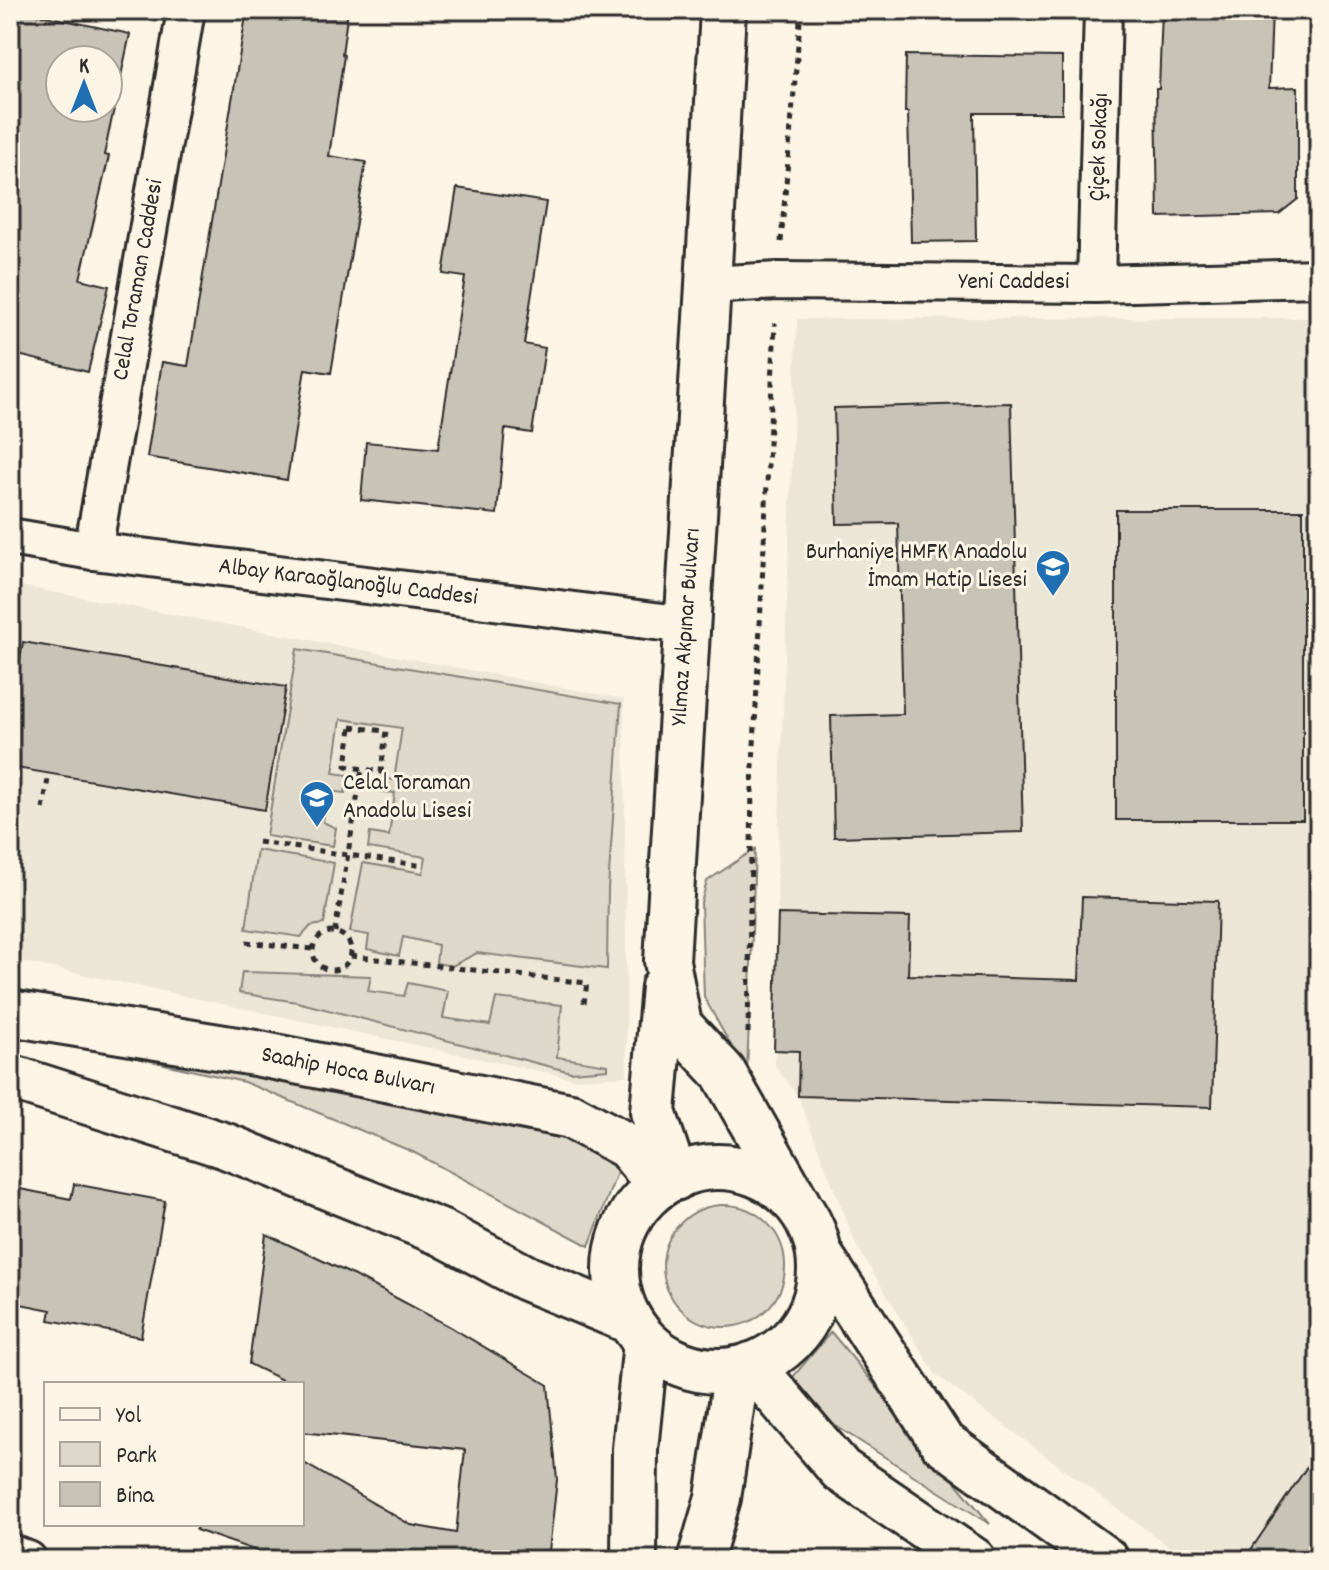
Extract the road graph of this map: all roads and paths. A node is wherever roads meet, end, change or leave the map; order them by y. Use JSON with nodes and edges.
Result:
{"nodes":[{"id":1,"x":186,"y":10,"type":"edge"},
{"id":2,"x":723,"y":10,"type":"edge"},
{"id":3,"x":801,"y":10,"type":"edge"},
{"id":4,"x":1103,"y":10,"type":"edge"},
{"id":5,"x":1319,"y":278,"type":"edge"},
{"id":6,"x":778,"y":281,"type":"junction"},
{"id":7,"x":1096,"y":284,"type":"junction"},
{"id":8,"x":708,"y":285,"type":"junction"},
{"id":9,"x":10,"y":537,"type":"edge"},
{"id":10,"x":93,"y":551,"type":"junction"},
{"id":11,"x":687,"y":625,"type":"junction"},
{"id":12,"x":362,"y":769,"type":"junction"},
{"id":13,"x":49,"y":773,"type":"dead end"},
{"id":14,"x":43,"y":809,"type":"dead end"},
{"id":15,"x":258,"y":842,"type":"dead end"},
{"id":16,"x":348,"y":856,"type":"junction"},
{"id":17,"x":424,"y":866,"type":"dead end"},
{"id":18,"x":335,"y":932,"type":"junction"},
{"id":19,"x":246,"y":942,"type":"dead end"},
{"id":20,"x":312,"y":949,"type":"junction"},
{"id":21,"x":351,"y":956,"type":"junction"},
{"id":22,"x":667,"y":961,"type":"junction"},
{"id":23,"x":584,"y":1003,"type":"dead end"},
{"id":24,"x":10,"y":1013,"type":"edge"},
{"id":25,"x":679,"y":1025,"type":"junction"},
{"id":26,"x":10,"y":1077,"type":"edge"},
{"id":27,"x":668,"y":1182,"type":"junction"},
{"id":28,"x":799,"y":1206,"type":"junction"},
{"id":29,"x":820,"y":1255,"type":"junction"},
{"id":30,"x":638,"y":1332,"type":"junction"},
{"id":31,"x":744,"y":1367,"type":"junction"},
{"id":32,"x":10,"y":1553,"type":"edge"},
{"id":33,"x":28,"y":1560,"type":"edge"},
{"id":34,"x":634,"y":1560,"type":"edge"},
{"id":35,"x":700,"y":1560,"type":"edge"},
{"id":36,"x":973,"y":1560,"type":"edge"},
{"id":37,"x":1106,"y":1560,"type":"edge"}],
"edges":[{"from":1,"to":10,"type":"street","name":"Celal Toraman Caddesi"},
{"from":2,"to":8,"type":"main road","name":"Yılmaz Akpınar Bulvarı"},
{"from":3,"to":6,"type":"path"},
{"from":4,"to":7,"type":"street","name":"Çiçek Sokağı"},
{"from":5,"to":7,"type":"street","name":"Yeni Caddesi"},
{"from":6,"to":7,"type":"street","name":"Yeni Caddesi"},
{"from":6,"to":8,"type":"street","name":"Yeni Caddesi"},
{"from":6,"to":25,"type":"path"},
{"from":8,"to":11,"type":"main road","name":"Yılmaz Akpınar Bulvarı"},
{"from":9,"to":10,"type":"street","name":"Albay Karaoğlanoğlu Caddesi"},
{"from":10,"to":11,"type":"street","name":"Albay Karaoğlanoğlu Caddesi"},
{"from":11,"to":22,"type":"main road","name":"Yılmaz Akpınar Bulvarı"},
{"from":12,"to":12,"type":"path"},
{"from":12,"to":16,"type":"path"},
{"from":13,"to":14,"type":"path"},
{"from":15,"to":16,"type":"path"},
{"from":16,"to":17,"type":"path"},
{"from":16,"to":18,"type":"path"},
{"from":18,"to":20,"type":"path"},
{"from":18,"to":21,"type":"path"},
{"from":19,"to":20,"type":"path"},
{"from":20,"to":21,"type":"path"},
{"from":21,"to":23,"type":"path"},
{"from":22,"to":25,"type":"main road","name":"Yılmaz Akpınar Bulvarı"},
{"from":22,"to":27,"type":"main road"},
{"from":24,"to":27,"type":"main road","name":"Saahip Hoca Bulvarı"},
{"from":25,"to":28,"type":"main road"},
{"from":26,"to":30,"type":"main road"},
{"from":27,"to":28,"type":"main road"},
{"from":27,"to":30,"type":"main road"},
{"from":28,"to":29,"type":"main road"},
{"from":29,"to":31,"type":"main road"},
{"from":29,"to":37,"type":"main road"},
{"from":30,"to":31,"type":"main road"},
{"from":30,"to":34,"type":"main road"},
{"from":31,"to":35,"type":"main road"},
{"from":31,"to":36,"type":"main road"},
{"from":32,"to":33,"type":"street"}]}
